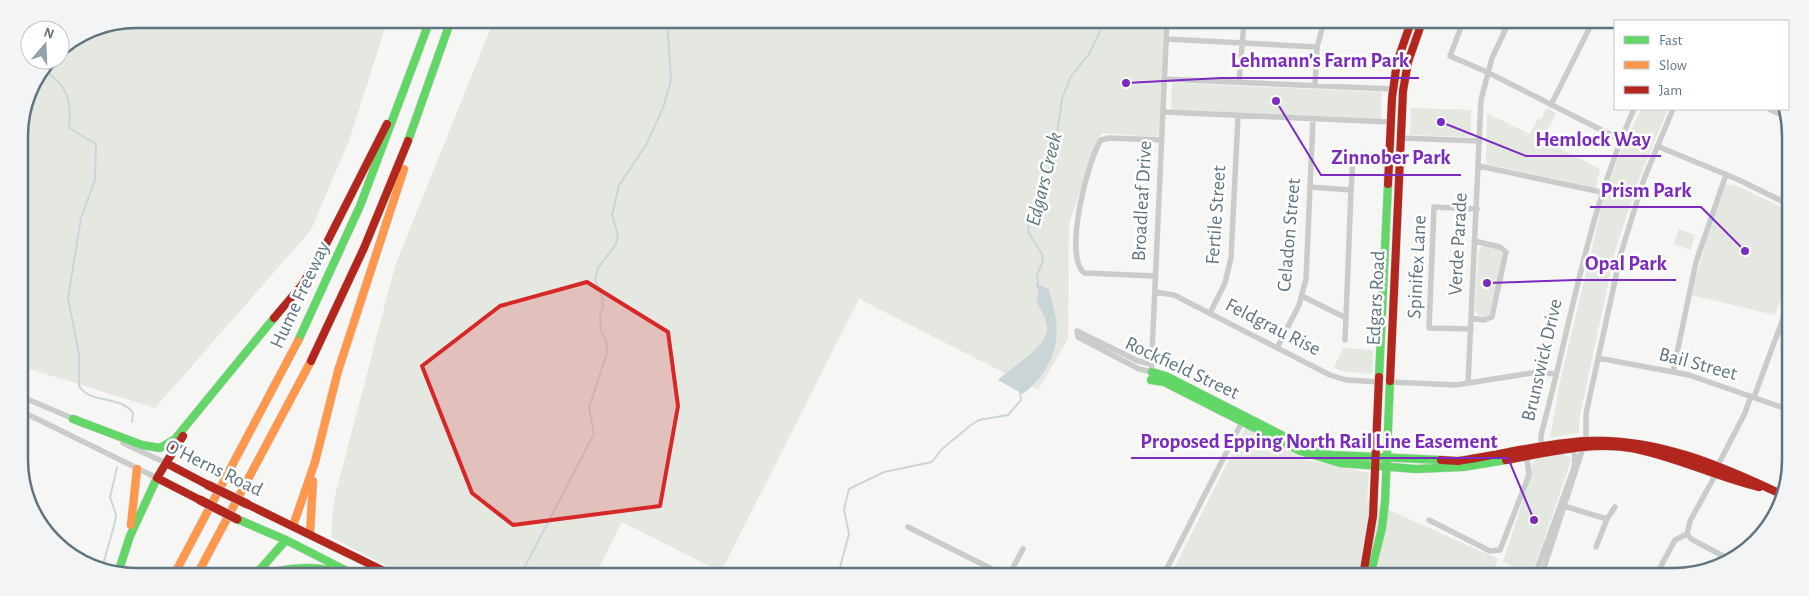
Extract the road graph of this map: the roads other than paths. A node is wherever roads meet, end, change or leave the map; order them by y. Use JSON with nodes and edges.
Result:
{"nodes":[{"id":1,"x":427,"y":28,"type":"edge"},
{"id":2,"x":448,"y":28,"type":"edge"},
{"id":3,"x":1167,"y":28,"type":"edge"},
{"id":4,"x":1243,"y":28,"type":"edge"},
{"id":5,"x":1322,"y":28,"type":"edge"},
{"id":6,"x":1409,"y":28,"type":"edge"},
{"id":7,"x":1420,"y":28,"type":"edge"},
{"id":8,"x":1461,"y":28,"type":"edge"},
{"id":9,"x":1589,"y":28,"type":"edge"},
{"id":10,"x":1506,"y":29,"type":"edge"},
{"id":11,"x":1166,"y":39,"type":"junction"},
{"id":12,"x":1241,"y":42,"type":"junction"},
{"id":13,"x":1317,"y":46,"type":"junction"},
{"id":14,"x":1487,"y":72,"type":"junction"},
{"id":15,"x":1164,"y":79,"type":"junction"},
{"id":16,"x":409,"y":81,"type":"junction"},
{"id":17,"x":1239,"y":82,"type":"junction"},
{"id":18,"x":1315,"y":86,"type":"junction"},
{"id":19,"x":430,"y":87,"type":"junction"},
{"id":20,"x":1393,"y":89,"type":"junction"},
{"id":21,"x":1551,"y":105,"type":"junction"},
{"id":22,"x":1634,"y":110,"type":"edge"},
{"id":23,"x":1673,"y":110,"type":"edge"},
{"id":24,"x":1163,"y":112,"type":"junction"},
{"id":25,"x":1238,"y":116,"type":"junction"},
{"id":26,"x":1313,"y":119,"type":"junction"},
{"id":27,"x":1391,"y":122,"type":"junction"},
{"id":28,"x":1402,"y":122,"type":"junction"},
{"id":29,"x":1390,"y":138,"type":"junction"},
{"id":30,"x":1401,"y":138,"type":"junction"},
{"id":31,"x":1161,"y":140,"type":"junction"},
{"id":32,"x":1621,"y":140,"type":"junction"},
{"id":33,"x":1479,"y":141,"type":"junction"},
{"id":34,"x":1657,"y":146,"type":"junction"},
{"id":35,"x":1353,"y":161,"type":"dead end"},
{"id":36,"x":1479,"y":166,"type":"junction"},
{"id":37,"x":1726,"y":175,"type":"junction"},
{"id":38,"x":1310,"y":187,"type":"junction"},
{"id":39,"x":1351,"y":190,"type":"junction"},
{"id":40,"x":1601,"y":192,"type":"junction"},
{"id":41,"x":1782,"y":201,"type":"edge"},
{"id":42,"x":1476,"y":209,"type":"junction"},
{"id":43,"x":1474,"y":241,"type":"junction"},
{"id":44,"x":1155,"y":276,"type":"junction"},
{"id":45,"x":1155,"y":292,"type":"junction"},
{"id":46,"x":1302,"y":296,"type":"junction"},
{"id":47,"x":1210,"y":313,"type":"junction"},
{"id":48,"x":1346,"y":318,"type":"junction"},
{"id":49,"x":1471,"y":318,"type":"junction"},
{"id":50,"x":1782,"y":321,"type":"edge"},
{"id":51,"x":1471,"y":329,"type":"junction"},
{"id":52,"x":1345,"y":340,"type":"dead end"},
{"id":53,"x":1105,"y":348,"type":"dead end"},
{"id":54,"x":1278,"y":348,"type":"junction"},
{"id":55,"x":1598,"y":358,"type":"junction"},
{"id":56,"x":1673,"y":372,"type":"junction"},
{"id":57,"x":1556,"y":374,"type":"junction"},
{"id":58,"x":1151,"y":375,"type":"junction"},
{"id":59,"x":1380,"y":382,"type":"junction"},
{"id":60,"x":1390,"y":382,"type":"junction"},
{"id":61,"x":1468,"y":383,"type":"junction"},
{"id":62,"x":1752,"y":396,"type":"junction"},
{"id":63,"x":28,"y":399,"type":"edge"},
{"id":64,"x":1782,"y":407,"type":"edge"},
{"id":65,"x":200,"y":410,"type":"junction"},
{"id":66,"x":28,"y":415,"type":"edge"},
{"id":67,"x":73,"y":419,"type":"junction"},
{"id":68,"x":1243,"y":419,"type":"junction"},
{"id":69,"x":1585,"y":444,"type":"junction"},
{"id":70,"x":1572,"y":446,"type":"junction"},
{"id":71,"x":1542,"y":451,"type":"junction"},
{"id":72,"x":1526,"y":454,"type":"junction"},
{"id":73,"x":315,"y":462,"type":"junction"},
{"id":74,"x":1376,"y":462,"type":"junction"},
{"id":75,"x":1387,"y":462,"type":"junction"},
{"id":76,"x":166,"y":463,"type":"junction"},
{"id":77,"x":137,"y":469,"type":"junction"},
{"id":78,"x":1716,"y":470,"type":"junction"},
{"id":79,"x":157,"y":478,"type":"junction"},
{"id":80,"x":1776,"y":493,"type":"edge"},
{"id":81,"x":1563,"y":506,"type":"junction"},
{"id":82,"x":1615,"y":507,"type":"dead end"},
{"id":83,"x":1607,"y":519,"type":"junction"},
{"id":84,"x":1429,"y":520,"type":"dead end"},
{"id":85,"x":293,"y":526,"type":"junction"},
{"id":86,"x":908,"y":527,"type":"dead end"},
{"id":87,"x":310,"y":534,"type":"junction"},
{"id":88,"x":1687,"y":534,"type":"junction"},
{"id":89,"x":130,"y":536,"type":"junction"},
{"id":90,"x":286,"y":540,"type":"junction"},
{"id":91,"x":1596,"y":547,"type":"dead end"},
{"id":92,"x":1023,"y":549,"type":"dead end"},
{"id":93,"x":1724,"y":556,"type":"edge"},
{"id":94,"x":120,"y":568,"type":"edge"},
{"id":95,"x":178,"y":568,"type":"edge"},
{"id":96,"x":201,"y":568,"type":"edge"},
{"id":97,"x":261,"y":568,"type":"edge"},
{"id":98,"x":296,"y":568,"type":"edge"},
{"id":99,"x":326,"y":568,"type":"edge"},
{"id":100,"x":340,"y":568,"type":"edge"},
{"id":101,"x":378,"y":568,"type":"edge"},
{"id":102,"x":990,"y":568,"type":"edge"},
{"id":103,"x":1014,"y":568,"type":"edge"},
{"id":104,"x":1167,"y":568,"type":"edge"},
{"id":105,"x":1364,"y":568,"type":"edge"},
{"id":106,"x":1372,"y":568,"type":"edge"},
{"id":107,"x":1541,"y":568,"type":"edge"},
{"id":108,"x":1660,"y":568,"type":"edge"}],
"edges":[{"from":1,"to":16,"type":"main road","name":"Hume Freeway"},
{"from":2,"to":19,"type":"main road","name":"Hume Freeway"},
{"from":3,"to":11,"type":"street","name":"Broadleaf Drive"},
{"from":4,"to":12,"type":"street"},
{"from":5,"to":13,"type":"street"},
{"from":6,"to":20,"type":"main road","name":"Edgars Road"},
{"from":7,"to":28,"type":"main road","name":"Edgars Road"},
{"from":8,"to":14,"type":"street"},
{"from":9,"to":21,"type":"street"},
{"from":10,"to":14,"type":"street","name":"Verde Parade"},
{"from":11,"to":12,"type":"street"},
{"from":11,"to":15,"type":"street","name":"Broadleaf Drive"},
{"from":12,"to":13,"type":"street"},
{"from":12,"to":17,"type":"street"},
{"from":13,"to":18,"type":"street"},
{"from":14,"to":21,"type":"street"},
{"from":14,"to":33,"type":"street","name":"Verde Parade"},
{"from":15,"to":17,"type":"street"},
{"from":15,"to":24,"type":"street","name":"Broadleaf Drive"},
{"from":16,"to":65,"type":"main road"},
{"from":16,"to":95,"type":"main road","name":"Hume Freeway"},
{"from":17,"to":18,"type":"street"},
{"from":18,"to":20,"type":"street"},
{"from":19,"to":73,"type":"main road"},
{"from":19,"to":96,"type":"main road","name":"Hume Freeway"},
{"from":20,"to":27,"type":"main road","name":"Edgars Road"},
{"from":21,"to":32,"type":"street"},
{"from":22,"to":32,"type":"street","name":"Brunswick Drive"},
{"from":23,"to":34,"type":"street"},
{"from":24,"to":25,"type":"street"},
{"from":24,"to":31,"type":"street","name":"Broadleaf Drive"},
{"from":25,"to":26,"type":"street"},
{"from":25,"to":47,"type":"street","name":"Fertile Street"},
{"from":26,"to":27,"type":"street"},
{"from":26,"to":38,"type":"street","name":"Celadon Street"},
{"from":27,"to":28,"type":"main road"},
{"from":27,"to":29,"type":"main road","name":"Edgars Road"},
{"from":28,"to":30,"type":"main road","name":"Edgars Road"},
{"from":29,"to":30,"type":"main road"},
{"from":29,"to":59,"type":"main road","name":"Edgars Road"},
{"from":30,"to":33,"type":"street"},
{"from":30,"to":60,"type":"main road","name":"Edgars Road"},
{"from":31,"to":44,"type":"street","name":"Broadleaf Drive"},
{"from":31,"to":44,"type":"street"},
{"from":32,"to":40,"type":"street","name":"Brunswick Drive"},
{"from":33,"to":36,"type":"street","name":"Verde Parade"},
{"from":34,"to":37,"type":"street"},
{"from":34,"to":55,"type":"street"},
{"from":35,"to":39,"type":"street"},
{"from":36,"to":40,"type":"street"},
{"from":36,"to":42,"type":"street","name":"Verde Parade"},
{"from":37,"to":41,"type":"street"},
{"from":37,"to":56,"type":"street"},
{"from":38,"to":39,"type":"street"},
{"from":38,"to":46,"type":"street","name":"Celadon Street"},
{"from":39,"to":48,"type":"street"},
{"from":40,"to":57,"type":"street","name":"Brunswick Drive"},
{"from":42,"to":43,"type":"street","name":"Verde Parade"},
{"from":42,"to":51,"type":"street","name":"Spinifex Lane"},
{"from":43,"to":49,"type":"street","name":"Verde Parade"},
{"from":43,"to":49,"type":"street"},
{"from":44,"to":45,"type":"street","name":"Broadleaf Drive"},
{"from":45,"to":47,"type":"street","name":"Feldgrau Rise"},
{"from":45,"to":58,"type":"street","name":"Broadleaf Drive"},
{"from":46,"to":48,"type":"street"},
{"from":46,"to":54,"type":"street","name":"Celadon Street"},
{"from":47,"to":54,"type":"street","name":"Feldgrau Rise"},
{"from":48,"to":52,"type":"street"},
{"from":49,"to":51,"type":"street","name":"Verde Parade"},
{"from":50,"to":62,"type":"street"},
{"from":51,"to":61,"type":"street","name":"Verde Parade"},
{"from":53,"to":58,"type":"street","name":"Rockfield Street"},
{"from":54,"to":59,"type":"street","name":"Feldgrau Rise"},
{"from":55,"to":56,"type":"street","name":"Bail Street"},
{"from":55,"to":69,"type":"street"},
{"from":56,"to":62,"type":"street","name":"Bail Street"},
{"from":57,"to":61,"type":"street"},
{"from":57,"to":71,"type":"street","name":"Brunswick Drive"},
{"from":58,"to":68,"type":"main road","name":"Rockfield Street"},
{"from":59,"to":60,"type":"main road"},
{"from":59,"to":74,"type":"main road","name":"Edgars Road"},
{"from":60,"to":61,"type":"street"},
{"from":60,"to":75,"type":"main road","name":"Edgars Road"},
{"from":62,"to":64,"type":"street","name":"Bail Street"},
{"from":62,"to":78,"type":"street"},
{"from":63,"to":67,"type":"street","name":"O'Herns Road"},
{"from":65,"to":67,"type":"main road"},
{"from":65,"to":76,"type":"main road"},
{"from":66,"to":77,"type":"street","name":"O'Herns Road"},
{"from":67,"to":76,"type":"street","name":"O'Herns Road"},
{"from":68,"to":74,"type":"main road","name":"Rockfield Street"},
{"from":68,"to":104,"type":"street"},
{"from":69,"to":70,"type":"main road","name":"Rockfield Street"},
{"from":69,"to":78,"type":"main road","name":"Rockfield Street"},
{"from":69,"to":81,"type":"street"},
{"from":70,"to":71,"type":"main road","name":"Rockfield Street"},
{"from":70,"to":81,"type":"street"},
{"from":71,"to":72,"type":"main road","name":"Rockfield Street"},
{"from":72,"to":75,"type":"main road","name":"Rockfield Street"},
{"from":72,"to":84,"type":"street"},
{"from":73,"to":85,"type":"main road"},
{"from":73,"to":87,"type":"main road"},
{"from":74,"to":75,"type":"main road","name":"Rockfield Street"},
{"from":74,"to":105,"type":"main road","name":"Edgars Road"},
{"from":75,"to":106,"type":"main road","name":"Edgars Road"},
{"from":76,"to":79,"type":"main road"},
{"from":76,"to":85,"type":"main road","name":"O'Herns Road","bridge":true},
{"from":77,"to":79,"type":"street","name":"O'Herns Road"},
{"from":77,"to":89,"type":"main road"},
{"from":78,"to":80,"type":"main road","name":"Rockfield Street"},
{"from":78,"to":88,"type":"street"},
{"from":79,"to":89,"type":"main road"},
{"from":79,"to":90,"type":"main road","name":"O'Herns Road","bridge":true},
{"from":81,"to":83,"type":"street"},
{"from":81,"to":107,"type":"street"},
{"from":82,"to":83,"type":"street"},
{"from":83,"to":91,"type":"street"},
{"from":85,"to":87,"type":"main road","name":"O'Herns Road"},
{"from":85,"to":90,"type":"main road"},
{"from":86,"to":102,"type":"street"},
{"from":87,"to":101,"type":"main road","name":"O'Herns Road"},
{"from":88,"to":93,"type":"street"},
{"from":88,"to":108,"type":"street"},
{"from":89,"to":94,"type":"main road"},
{"from":90,"to":97,"type":"main road"},
{"from":90,"to":100,"type":"main road","name":"O'Herns Road"},
{"from":92,"to":103,"type":"street"},
{"from":98,"to":99,"type":"main road"}]}
